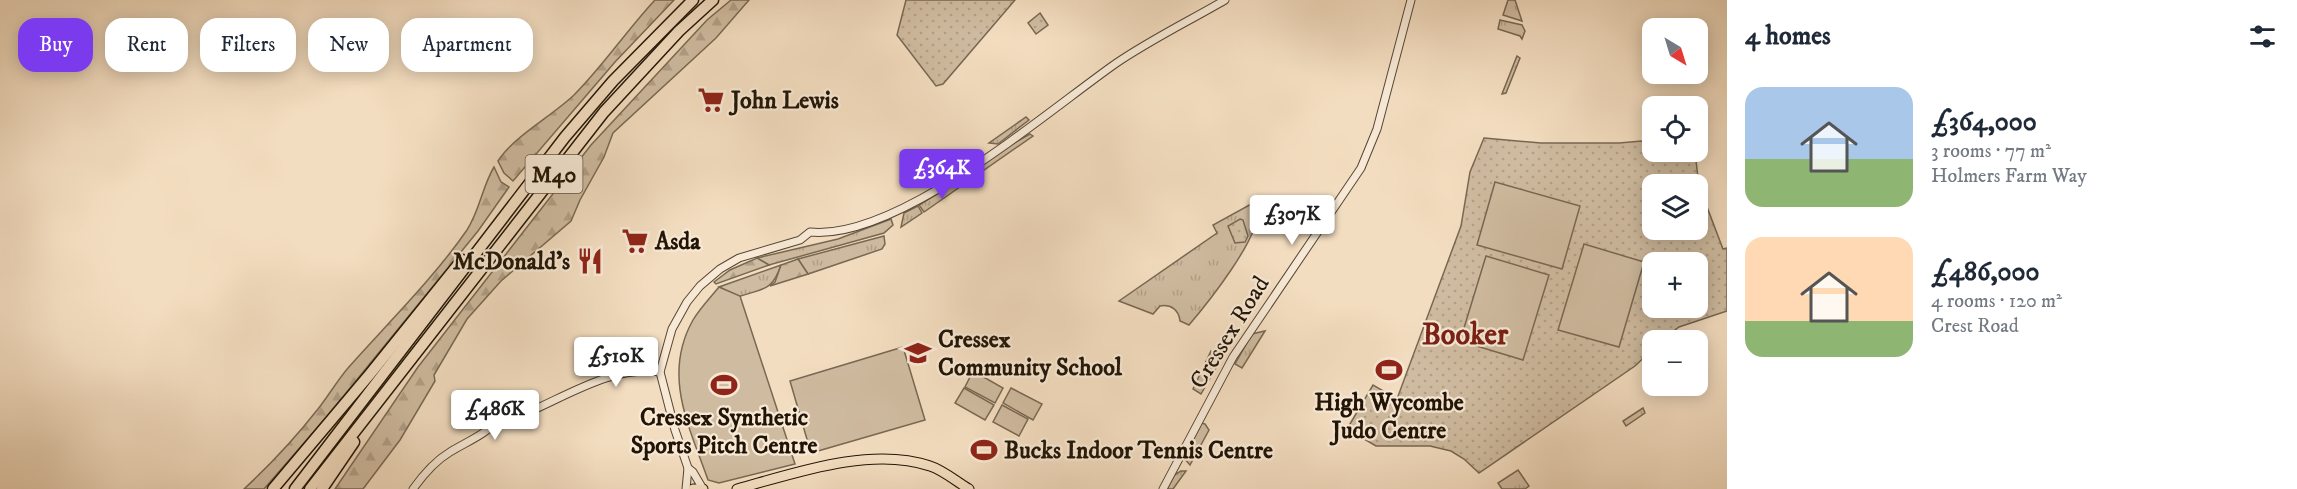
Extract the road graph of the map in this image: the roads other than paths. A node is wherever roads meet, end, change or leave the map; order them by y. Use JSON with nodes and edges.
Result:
{"nodes":[{"id":1,"x":693,"y":0,"type":"edge"},
{"id":2,"x":713,"y":0,"type":"edge"},
{"id":3,"x":1226,"y":0,"type":"edge"},
{"id":4,"x":1411,"y":0,"type":"edge"},
{"id":5,"x":544,"y":164,"type":"junction"},
{"id":6,"x":420,"y":326,"type":"junction"},
{"id":7,"x":409,"y":360,"type":"junction"},
{"id":8,"x":660,"y":372,"type":"junction"},
{"id":9,"x":688,"y":468,"type":"junction"},
{"id":10,"x":273,"y":489,"type":"edge"},
{"id":11,"x":281,"y":489,"type":"edge"},
{"id":12,"x":295,"y":489,"type":"edge"},
{"id":13,"x":310,"y":489,"type":"edge"},
{"id":14,"x":322,"y":489,"type":"edge"},
{"id":15,"x":413,"y":489,"type":"edge"},
{"id":16,"x":686,"y":489,"type":"edge"},
{"id":17,"x":693,"y":489,"type":"edge"},
{"id":18,"x":703,"y":489,"type":"edge"},
{"id":19,"x":737,"y":489,"type":"edge"},
{"id":20,"x":969,"y":489,"type":"edge"},
{"id":21,"x":1163,"y":489,"type":"edge"}],
"edges":[{"from":1,"to":5,"type":"highway","number":"M40"},
{"from":2,"to":7,"type":"highway","number":"M40"},
{"from":3,"to":8,"type":"street"},
{"from":4,"to":21,"type":"street","name":"Cressex Road"},
{"from":5,"to":6,"type":"highway","number":"M40"},
{"from":5,"to":10,"type":"highway","number":"M40"},
{"from":6,"to":11,"type":"highway","number":"M40"},
{"from":6,"to":12,"type":"highway","number":"M40"},
{"from":7,"to":13,"type":"highway","number":"M40"},
{"from":7,"to":14,"type":"highway","number":"M40"},
{"from":8,"to":9,"type":"street"},
{"from":8,"to":15,"type":"street"},
{"from":9,"to":16,"type":"street"},
{"from":9,"to":18,"type":"street"},
{"from":17,"to":18,"type":"highway"},
{"from":19,"to":20,"type":"highway"}]}
